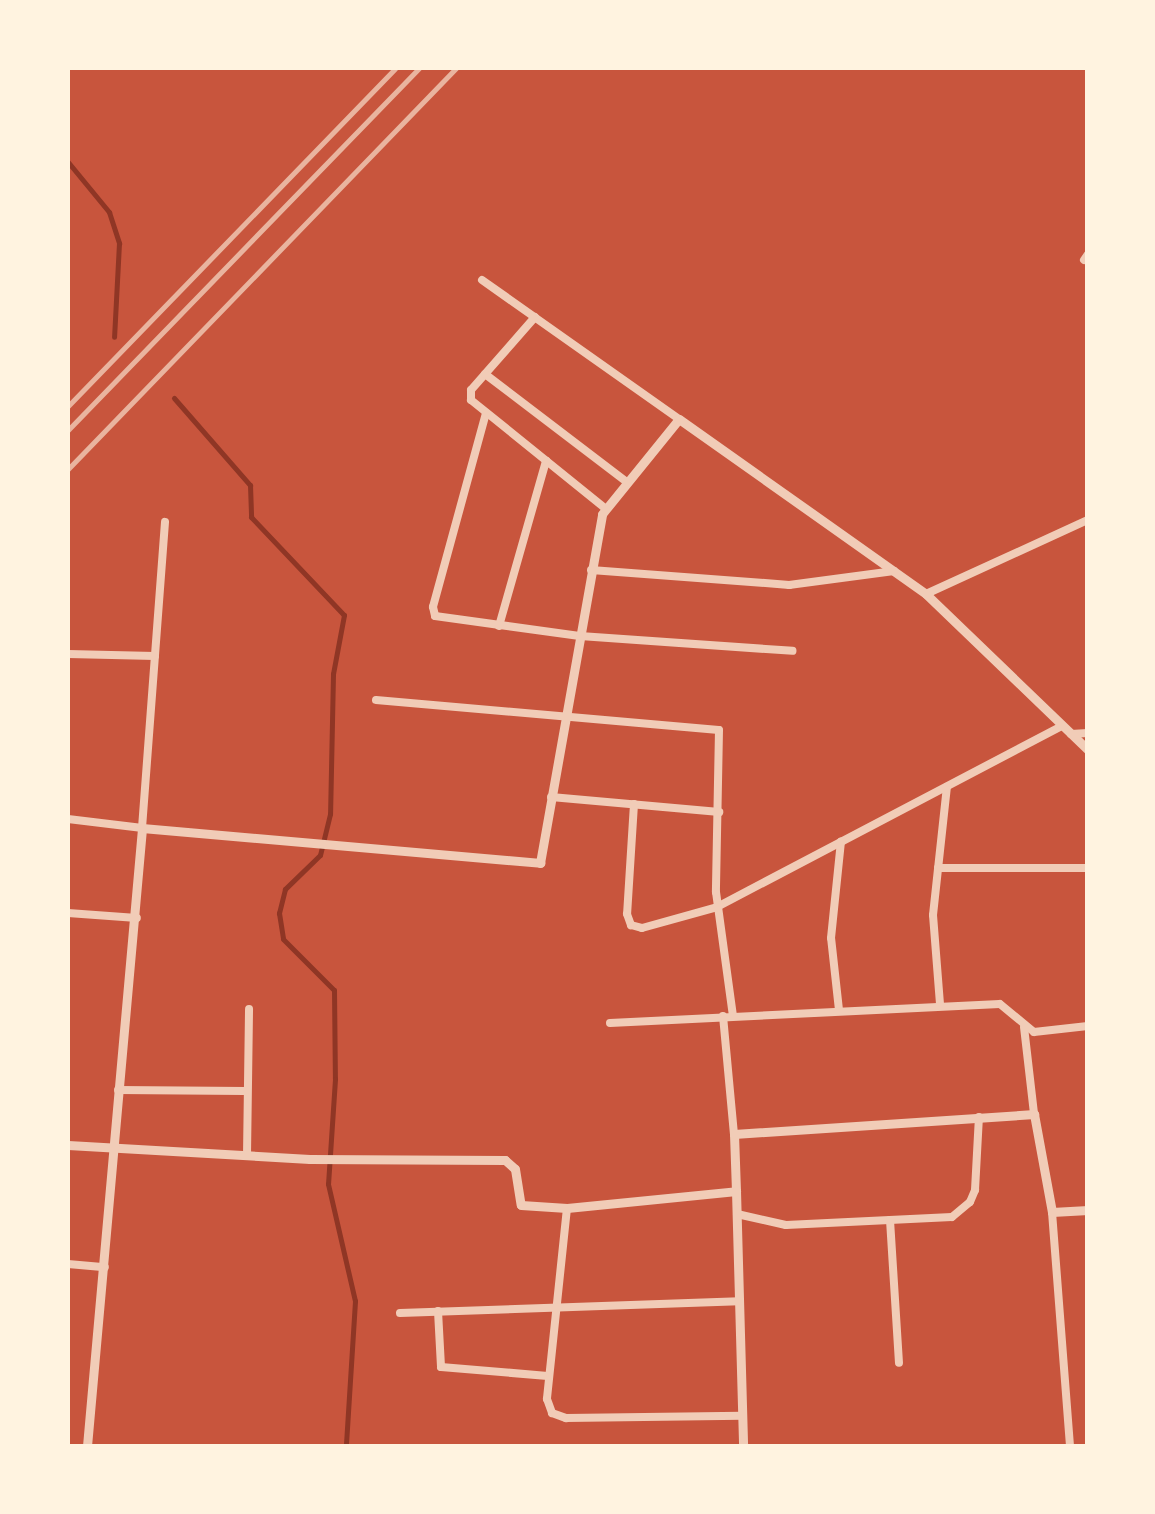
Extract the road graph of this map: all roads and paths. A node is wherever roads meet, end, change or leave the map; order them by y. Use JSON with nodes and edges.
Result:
{"nodes":[{"id":1,"x":482,"y":280,"type":"dead end"},
{"id":2,"x":535,"y":317,"type":"junction"},
{"id":3,"x":485,"y":374,"type":"junction"},
{"id":4,"x":486,"y":413,"type":"junction"},
{"id":5,"x":679,"y":419,"type":"junction"},
{"id":6,"x":546,"y":461,"type":"junction"},
{"id":7,"x":627,"y":482,"type":"junction"},
{"id":8,"x":606,"y":509,"type":"junction"},
{"id":9,"x":1088,"y":520,"type":"edge"},
{"id":10,"x":165,"y":522,"type":"dead end"},
{"id":11,"x":592,"y":570,"type":"junction"},
{"id":12,"x":894,"y":571,"type":"junction"},
{"id":13,"x":926,"y":594,"type":"junction"},
{"id":14,"x":498,"y":626,"type":"junction"},
{"id":15,"x":580,"y":636,"type":"junction"},
{"id":16,"x":792,"y":650,"type":"dead end"},
{"id":17,"x":68,"y":654,"type":"edge"},
{"id":18,"x":155,"y":656,"type":"junction"},
{"id":19,"x":376,"y":700,"type":"dead end"},
{"id":20,"x":564,"y":720,"type":"junction"},
{"id":21,"x":1062,"y":726,"type":"junction"},
{"id":22,"x":1088,"y":733,"type":"edge"},
{"id":23,"x":1071,"y":734,"type":"junction"},
{"id":24,"x":1088,"y":750,"type":"edge"},
{"id":25,"x":947,"y":786,"type":"junction"},
{"id":26,"x":551,"y":797,"type":"junction"},
{"id":27,"x":634,"y":804,"type":"junction"},
{"id":28,"x":719,"y":812,"type":"junction"},
{"id":29,"x":68,"y":819,"type":"edge"},
{"id":30,"x":142,"y":828,"type":"junction"},
{"id":31,"x":841,"y":842,"type":"junction"},
{"id":32,"x":938,"y":868,"type":"junction"},
{"id":33,"x":1088,"y":868,"type":"edge"},
{"id":34,"x":717,"y":906,"type":"junction"},
{"id":35,"x":68,"y":913,"type":"edge"},
{"id":36,"x":137,"y":918,"type":"junction"},
{"id":37,"x":940,"y":1004,"type":"junction"},
{"id":38,"x":249,"y":1009,"type":"dead end"},
{"id":39,"x":839,"y":1010,"type":"junction"},
{"id":40,"x":728,"y":1016,"type":"junction"},
{"id":41,"x":610,"y":1023,"type":"dead end"},
{"id":42,"x":1024,"y":1026,"type":"junction"},
{"id":43,"x":1088,"y":1026,"type":"edge"},
{"id":44,"x":118,"y":1090,"type":"junction"},
{"id":45,"x":245,"y":1091,"type":"junction"},
{"id":46,"x":1034,"y":1114,"type":"junction"},
{"id":47,"x":979,"y":1118,"type":"junction"},
{"id":48,"x":734,"y":1134,"type":"junction"},
{"id":49,"x":68,"y":1145,"type":"edge"},
{"id":50,"x":111,"y":1150,"type":"junction"},
{"id":51,"x":247,"y":1155,"type":"junction"},
{"id":52,"x":736,"y":1191,"type":"junction"},
{"id":53,"x":567,"y":1208,"type":"junction"},
{"id":54,"x":1088,"y":1210,"type":"edge"},
{"id":55,"x":1052,"y":1212,"type":"junction"},
{"id":56,"x":737,"y":1214,"type":"junction"},
{"id":57,"x":890,"y":1220,"type":"junction"},
{"id":58,"x":68,"y":1264,"type":"edge"},
{"id":59,"x":105,"y":1267,"type":"junction"},
{"id":60,"x":739,"y":1301,"type":"junction"},
{"id":61,"x":554,"y":1306,"type":"junction"},
{"id":62,"x":438,"y":1311,"type":"junction"},
{"id":63,"x":400,"y":1313,"type":"dead end"},
{"id":64,"x":899,"y":1363,"type":"dead end"},
{"id":65,"x":548,"y":1376,"type":"junction"},
{"id":66,"x":742,"y":1416,"type":"junction"},
{"id":67,"x":87,"y":1446,"type":"edge"},
{"id":68,"x":743,"y":1446,"type":"edge"},
{"id":69,"x":1070,"y":1446,"type":"edge"}],
"edges":[{"from":1,"to":2,"type":"street"},
{"from":2,"to":3,"type":"street"},
{"from":2,"to":5,"type":"street"},
{"from":3,"to":4,"type":"street"},
{"from":3,"to":7,"type":"street"},
{"from":4,"to":6,"type":"street"},
{"from":4,"to":14,"type":"street"},
{"from":5,"to":7,"type":"street"},
{"from":5,"to":12,"type":"street"},
{"from":6,"to":8,"type":"street"},
{"from":6,"to":14,"type":"street"},
{"from":7,"to":8,"type":"street"},
{"from":8,"to":11,"type":"street"},
{"from":9,"to":13,"type":"street"},
{"from":10,"to":18,"type":"street"},
{"from":11,"to":12,"type":"street"},
{"from":11,"to":15,"type":"street"},
{"from":12,"to":13,"type":"street"},
{"from":13,"to":21,"type":"street"},
{"from":14,"to":15,"type":"street"},
{"from":15,"to":16,"type":"street"},
{"from":15,"to":20,"type":"street"},
{"from":17,"to":18,"type":"street"},
{"from":18,"to":30,"type":"street"},
{"from":19,"to":20,"type":"street"},
{"from":20,"to":26,"type":"street"},
{"from":20,"to":28,"type":"street"},
{"from":21,"to":23,"type":"street"},
{"from":21,"to":25,"type":"street"},
{"from":22,"to":23,"type":"street"},
{"from":23,"to":24,"type":"street"},
{"from":25,"to":31,"type":"street"},
{"from":25,"to":32,"type":"street"},
{"from":26,"to":27,"type":"street"},
{"from":26,"to":30,"type":"street"},
{"from":27,"to":28,"type":"street"},
{"from":27,"to":34,"type":"street"},
{"from":28,"to":34,"type":"street"},
{"from":29,"to":30,"type":"street"},
{"from":30,"to":36,"type":"street"},
{"from":31,"to":34,"type":"street"},
{"from":31,"to":39,"type":"street"},
{"from":32,"to":33,"type":"street"},
{"from":32,"to":37,"type":"street"},
{"from":34,"to":40,"type":"street"},
{"from":35,"to":36,"type":"street"},
{"from":36,"to":44,"type":"street"},
{"from":37,"to":39,"type":"street"},
{"from":37,"to":42,"type":"street"},
{"from":38,"to":45,"type":"street"},
{"from":39,"to":40,"type":"street"},
{"from":40,"to":41,"type":"street"},
{"from":40,"to":48,"type":"street"},
{"from":42,"to":43,"type":"street"},
{"from":42,"to":46,"type":"street"},
{"from":44,"to":45,"type":"street"},
{"from":44,"to":50,"type":"street"},
{"from":45,"to":51,"type":"street"},
{"from":46,"to":47,"type":"street"},
{"from":46,"to":55,"type":"street"},
{"from":47,"to":48,"type":"street"},
{"from":47,"to":57,"type":"street"},
{"from":48,"to":52,"type":"street"},
{"from":49,"to":50,"type":"street"},
{"from":50,"to":51,"type":"street"},
{"from":50,"to":59,"type":"street"},
{"from":51,"to":53,"type":"street"},
{"from":52,"to":53,"type":"street"},
{"from":52,"to":56,"type":"street"},
{"from":53,"to":61,"type":"street"},
{"from":54,"to":55,"type":"street"},
{"from":55,"to":69,"type":"street"},
{"from":56,"to":57,"type":"street"},
{"from":56,"to":60,"type":"street"},
{"from":57,"to":64,"type":"street"},
{"from":58,"to":59,"type":"street"},
{"from":59,"to":67,"type":"street"},
{"from":60,"to":61,"type":"street"},
{"from":60,"to":66,"type":"street"},
{"from":61,"to":62,"type":"street"},
{"from":61,"to":65,"type":"street"},
{"from":62,"to":63,"type":"street"},
{"from":62,"to":65,"type":"street"},
{"from":65,"to":66,"type":"street"},
{"from":66,"to":68,"type":"street"}]}
